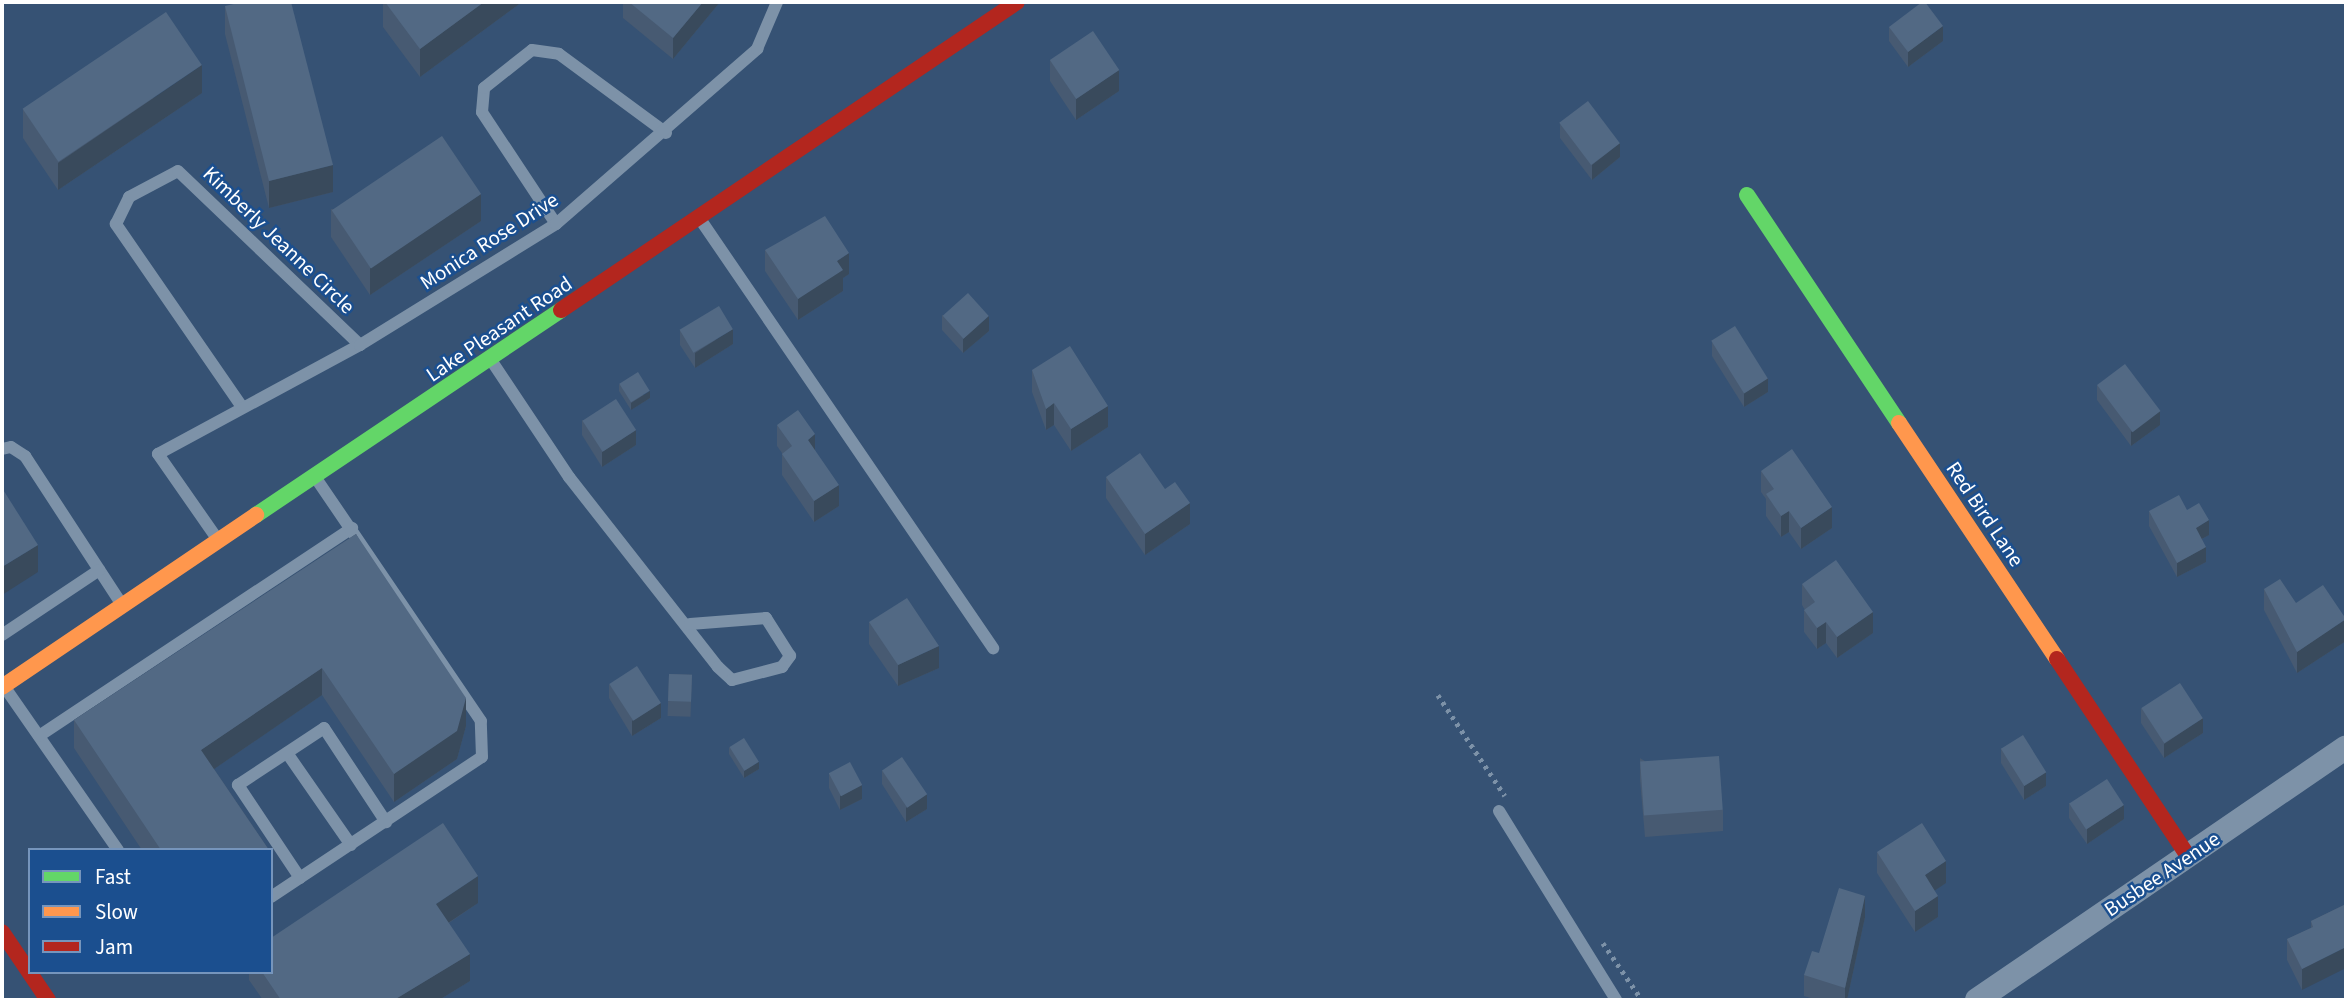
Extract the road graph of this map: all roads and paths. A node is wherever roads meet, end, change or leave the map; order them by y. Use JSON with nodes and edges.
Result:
{"nodes":[{"id":1,"x":777,"y":2,"type":"edge"},
{"id":2,"x":1017,"y":2,"type":"edge"},
{"id":3,"x":666,"y":133,"type":"junction"},
{"id":4,"x":1747,"y":195,"type":"dead end"},
{"id":5,"x":700,"y":219,"type":"junction"},
{"id":6,"x":556,"y":224,"type":"junction"},
{"id":7,"x":360,"y":345,"type":"junction"},
{"id":8,"x":491,"y":360,"type":"junction"},
{"id":9,"x":240,"y":404,"type":"junction"},
{"id":10,"x":2,"y":449,"type":"edge"},
{"id":11,"x":315,"y":477,"type":"junction"},
{"id":12,"x":352,"y":528,"type":"junction"},
{"id":13,"x":219,"y":540,"type":"junction"},
{"id":14,"x":99,"y":570,"type":"junction"},
{"id":15,"x":122,"y":606,"type":"junction"},
{"id":16,"x":690,"y":624,"type":"junction"},
{"id":17,"x":2,"y":635,"type":"edge"},
{"id":18,"x":993,"y":648,"type":"dead end"},
{"id":19,"x":3,"y":686,"type":"edge"},
{"id":20,"x":39,"y":736,"type":"junction"},
{"id":21,"x":2346,"y":747,"type":"edge"},
{"id":22,"x":287,"y":753,"type":"junction"},
{"id":23,"x":1499,"y":811,"type":"dead end"},
{"id":24,"x":386,"y":822,"type":"junction"},
{"id":25,"x":351,"y":845,"type":"junction"},
{"id":26,"x":117,"y":848,"type":"edge"},
{"id":27,"x":2188,"y":856,"type":"junction"},
{"id":28,"x":300,"y":878,"type":"junction"},
{"id":29,"x":273,"y":896,"type":"edge"},
{"id":30,"x":2,"y":932,"type":"edge"},
{"id":31,"x":28,"y":970,"type":"edge"},
{"id":32,"x":30,"y":974,"type":"edge"},
{"id":33,"x":48,"y":1000,"type":"edge"},
{"id":34,"x":1616,"y":1000,"type":"edge"},
{"id":35,"x":1977,"y":1000,"type":"edge"}],
"edges":[{"from":1,"to":3,"type":"lane","name":"Monica Rose Drive"},
{"from":2,"to":5,"type":"street","name":"Lake Pleasant Road"},
{"from":3,"to":6,"type":"lane","name":"Monica Rose Drive"},
{"from":3,"to":6,"type":"lane"},
{"from":4,"to":27,"type":"street","name":"Red Bird Lane"},
{"from":5,"to":8,"type":"street","name":"Lake Pleasant Road"},
{"from":5,"to":18,"type":"lane"},
{"from":6,"to":7,"type":"lane","name":"Monica Rose Drive"},
{"from":7,"to":9,"type":"lane","name":"Monica Rose Drive"},
{"from":7,"to":9,"type":"lane","name":"Kimberly Jeanne Circle"},
{"from":8,"to":11,"type":"street","name":"Lake Pleasant Road"},
{"from":8,"to":16,"type":"lane"},
{"from":9,"to":13,"type":"lane","name":"Monica Rose Drive"},
{"from":10,"to":14,"type":"lane"},
{"from":11,"to":12,"type":"lane"},
{"from":11,"to":13,"type":"street","name":"Lake Pleasant Road"},
{"from":12,"to":20,"type":"lane"},
{"from":12,"to":24,"type":"lane"},
{"from":13,"to":15,"type":"street","name":"Lake Pleasant Road"},
{"from":14,"to":15,"type":"lane"},
{"from":14,"to":17,"type":"lane"},
{"from":15,"to":19,"type":"street","name":"Lake Pleasant Road"},
{"from":16,"to":16,"type":"lane"},
{"from":19,"to":20,"type":"lane"},
{"from":20,"to":26,"type":"lane"},
{"from":21,"to":27,"type":"street","name":"Busbee Avenue"},
{"from":22,"to":24,"type":"lane"},
{"from":22,"to":25,"type":"lane"},
{"from":22,"to":28,"type":"lane"},
{"from":23,"to":34,"type":"lane"},
{"from":24,"to":25,"type":"lane"},
{"from":25,"to":28,"type":"lane"},
{"from":27,"to":35,"type":"street","name":"Busbee Avenue"},
{"from":28,"to":29,"type":"lane"},
{"from":30,"to":31,"type":"street"},
{"from":32,"to":33,"type":"street"}]}
